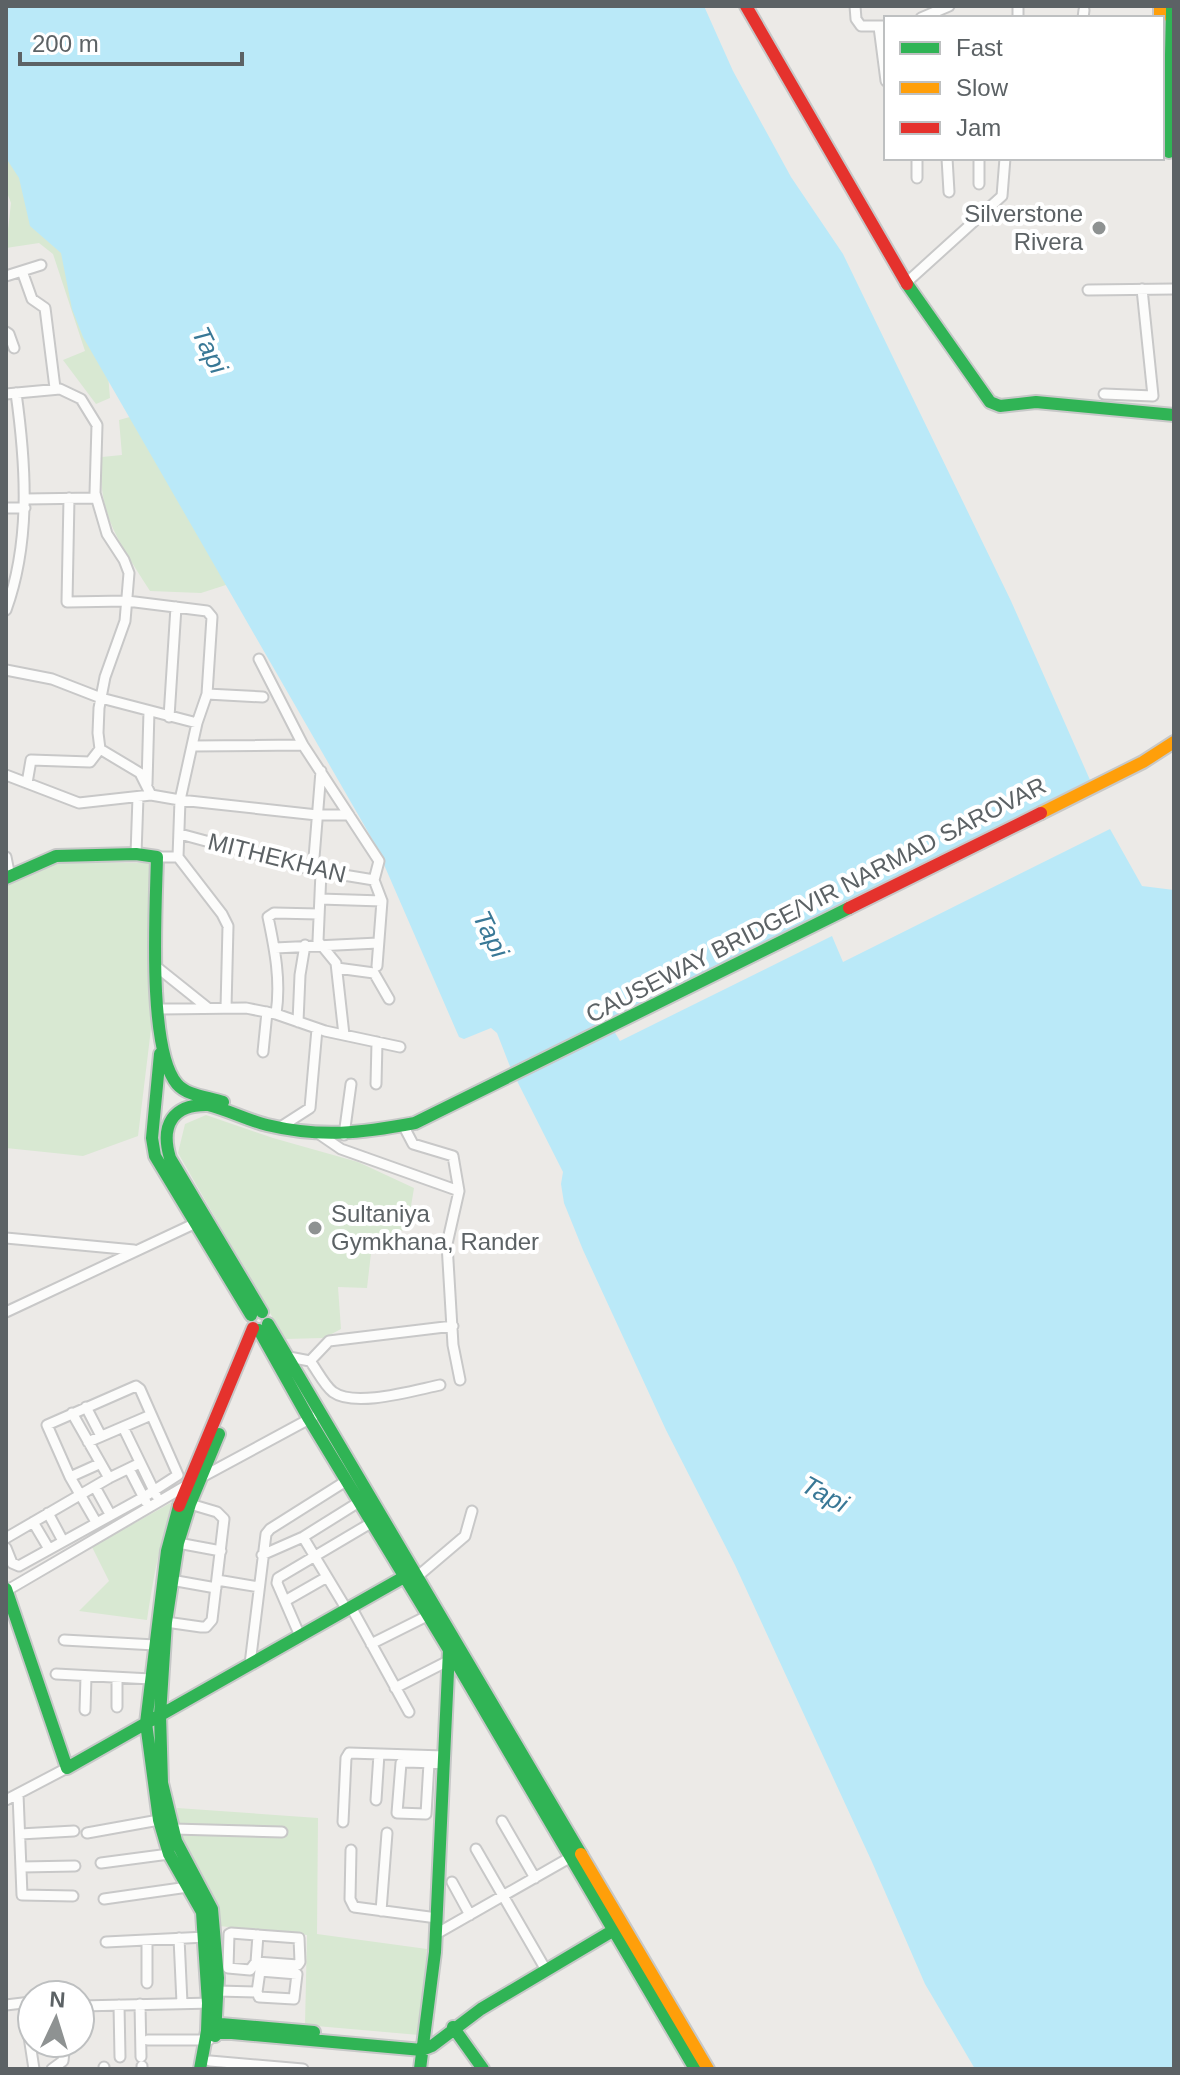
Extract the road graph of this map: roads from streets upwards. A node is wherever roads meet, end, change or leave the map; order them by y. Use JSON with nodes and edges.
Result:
{"nodes":[{"id":1,"x":746,"y":6,"type":"edge"},
{"id":2,"x":855,"y":6,"type":"edge"},
{"id":3,"x":1172,"y":6,"type":"edge"},
{"id":4,"x":882,"y":26,"type":"edge"},
{"id":5,"x":1173,"y":47,"type":"edge"},
{"id":6,"x":884,"y":54,"type":"edge"},
{"id":7,"x":1172,"y":71,"type":"edge"},
{"id":8,"x":1172,"y":115,"type":"edge"},
{"id":9,"x":1170,"y":152,"type":"edge"},
{"id":10,"x":917,"y":160,"type":"edge"},
{"id":11,"x":947,"y":160,"type":"edge"},
{"id":12,"x":979,"y":160,"type":"edge"},
{"id":13,"x":1005,"y":160,"type":"edge"},
{"id":14,"x":917,"y":178,"type":"dead end"},
{"id":15,"x":979,"y":184,"type":"dead end"},
{"id":16,"x":949,"y":192,"type":"dead end"},
{"id":17,"x":41,"y":265,"type":"dead end"},
{"id":18,"x":22,"y":271,"type":"junction"},
{"id":19,"x":6,"y":276,"type":"edge"},
{"id":20,"x":906,"y":283,"type":"junction"},
{"id":21,"x":1142,"y":289,"type":"junction"},
{"id":22,"x":1174,"y":289,"type":"edge"},
{"id":23,"x":1088,"y":290,"type":"dead end"},
{"id":24,"x":6,"y":332,"type":"edge"},
{"id":25,"x":14,"y":348,"type":"dead end"},
{"id":26,"x":55,"y":388,"type":"junction"},
{"id":27,"x":11,"y":394,"type":"edge"},
{"id":28,"x":1104,"y":394,"type":"dead end"},
{"id":29,"x":1174,"y":415,"type":"edge"},
{"id":30,"x":69,"y":498,"type":"junction"},
{"id":31,"x":96,"y":498,"type":"junction"},
{"id":32,"x":25,"y":503,"type":"junction"},
{"id":33,"x":6,"y":508,"type":"edge"},
{"id":34,"x":127,"y":601,"type":"junction"},
{"id":35,"x":176,"y":607,"type":"junction"},
{"id":36,"x":6,"y":610,"type":"edge"},
{"id":37,"x":259,"y":659,"type":"dead end"},
{"id":38,"x":6,"y":670,"type":"edge"},
{"id":39,"x":207,"y":694,"type":"junction"},
{"id":40,"x":263,"y":697,"type":"dead end"},
{"id":41,"x":101,"y":698,"type":"junction"},
{"id":42,"x":149,"y":711,"type":"junction"},
{"id":43,"x":169,"y":717,"type":"junction"},
{"id":44,"x":197,"y":723,"type":"junction"},
{"id":45,"x":1174,"y":742,"type":"edge"},
{"id":46,"x":303,"y":745,"type":"junction"},
{"id":47,"x":193,"y":746,"type":"junction"},
{"id":48,"x":100,"y":749,"type":"junction"},
{"id":49,"x":1174,"y":753,"type":"edge"},
{"id":50,"x":1143,"y":762,"type":"junction"},
{"id":51,"x":321,"y":771,"type":"junction"},
{"id":52,"x":6,"y":775,"type":"edge"},
{"id":53,"x":27,"y":783,"type":"junction"},
{"id":54,"x":147,"y":784,"type":"junction"},
{"id":55,"x":151,"y":795,"type":"junction"},
{"id":56,"x":138,"y":797,"type":"junction"},
{"id":57,"x":180,"y":800,"type":"junction"},
{"id":58,"x":317,"y":815,"type":"junction"},
{"id":59,"x":349,"y":815,"type":"junction"},
{"id":60,"x":180,"y":834,"type":"junction"},
{"id":61,"x":136,"y":854,"type":"junction"},
{"id":62,"x":6,"y":857,"type":"edge"},
{"id":63,"x":157,"y":857,"type":"junction"},
{"id":64,"x":178,"y":857,"type":"junction"},
{"id":65,"x":317,"y":871,"type":"junction"},
{"id":66,"x":8,"y":877,"type":"edge"},
{"id":67,"x":374,"y":880,"type":"junction"},
{"id":68,"x":320,"y":899,"type":"junction"},
{"id":69,"x":382,"y":901,"type":"junction"},
{"id":70,"x":319,"y":914,"type":"junction"},
{"id":71,"x":378,"y":943,"type":"junction"},
{"id":72,"x":305,"y":945,"type":"junction"},
{"id":73,"x":323,"y":947,"type":"junction"},
{"id":74,"x":275,"y":948,"type":"junction"},
{"id":75,"x":377,"y":966,"type":"dead end"},
{"id":76,"x":158,"y":968,"type":"junction"},
{"id":77,"x":337,"y":968,"type":"junction"},
{"id":78,"x":389,"y":999,"type":"dead end"},
{"id":79,"x":208,"y":1008,"type":"junction"},
{"id":80,"x":226,"y":1008,"type":"junction"},
{"id":81,"x":159,"y":1009,"type":"junction"},
{"id":82,"x":271,"y":1013,"type":"junction"},
{"id":83,"x":298,"y":1022,"type":"junction"},
{"id":84,"x":317,"y":1029,"type":"junction"},
{"id":85,"x":344,"y":1035,"type":"junction"},
{"id":86,"x":377,"y":1042,"type":"junction"},
{"id":87,"x":161,"y":1043,"type":"junction"},
{"id":88,"x":400,"y":1047,"type":"dead end"},
{"id":89,"x":263,"y":1052,"type":"dead end"},
{"id":90,"x":351,"y":1084,"type":"dead end"},
{"id":91,"x":376,"y":1084,"type":"dead end"},
{"id":92,"x":179,"y":1087,"type":"junction"},
{"id":93,"x":156,"y":1098,"type":"junction"},
{"id":94,"x":179,"y":1111,"type":"junction"},
{"id":95,"x":403,"y":1125,"type":"junction"},
{"id":96,"x":282,"y":1126,"type":"junction"},
{"id":97,"x":318,"y":1133,"type":"junction"},
{"id":98,"x":344,"y":1135,"type":"junction"},
{"id":99,"x":459,"y":1191,"type":"junction"},
{"id":100,"x":199,"y":1221,"type":"junction"},
{"id":101,"x":6,"y":1238,"type":"edge"},
{"id":102,"x":138,"y":1250,"type":"junction"},
{"id":103,"x":6,"y":1312,"type":"edge"},
{"id":104,"x":258,"y":1323,"type":"junction"},
{"id":105,"x":453,"y":1326,"type":"junction"},
{"id":106,"x":289,"y":1357,"type":"junction"},
{"id":107,"x":310,"y":1361,"type":"junction"},
{"id":108,"x":460,"y":1380,"type":"dead end"},
{"id":109,"x":440,"y":1385,"type":"dead end"},
{"id":110,"x":86,"y":1407,"type":"junction"},
{"id":111,"x":321,"y":1412,"type":"junction"},
{"id":112,"x":72,"y":1413,"type":"junction"},
{"id":113,"x":151,"y":1415,"type":"junction"},
{"id":114,"x":309,"y":1419,"type":"junction"},
{"id":115,"x":123,"y":1427,"type":"junction"},
{"id":116,"x":101,"y":1436,"type":"junction"},
{"id":117,"x":88,"y":1442,"type":"junction"},
{"id":118,"x":140,"y":1463,"type":"junction"},
{"id":119,"x":99,"y":1464,"type":"junction"},
{"id":120,"x":129,"y":1469,"type":"junction"},
{"id":121,"x":70,"y":1477,"type":"junction"},
{"id":122,"x":202,"y":1477,"type":"junction"},
{"id":123,"x":109,"y":1478,"type":"junction"},
{"id":124,"x":346,"y":1481,"type":"junction"},
{"id":125,"x":189,"y":1484,"type":"junction"},
{"id":126,"x":95,"y":1487,"type":"junction"},
{"id":127,"x":154,"y":1491,"type":"junction"},
{"id":128,"x":80,"y":1495,"type":"junction"},
{"id":129,"x":144,"y":1497,"type":"junction"},
{"id":130,"x":160,"y":1501,"type":"junction"},
{"id":131,"x":359,"y":1502,"type":"junction"},
{"id":132,"x":190,"y":1504,"type":"junction"},
{"id":133,"x":149,"y":1508,"type":"junction"},
{"id":134,"x":472,"y":1511,"type":"dead end"},
{"id":135,"x":48,"y":1513,"type":"junction"},
{"id":136,"x":110,"y":1514,"type":"junction"},
{"id":137,"x":33,"y":1522,"type":"junction"},
{"id":138,"x":96,"y":1522,"type":"junction"},
{"id":139,"x":371,"y":1523,"type":"junction"},
{"id":140,"x":303,"y":1537,"type":"junction"},
{"id":141,"x":6,"y":1538,"type":"edge"},
{"id":142,"x":63,"y":1541,"type":"junction"},
{"id":143,"x":178,"y":1543,"type":"junction"},
{"id":144,"x":6,"y":1548,"type":"edge"},
{"id":145,"x":49,"y":1549,"type":"junction"},
{"id":146,"x":221,"y":1551,"type":"junction"},
{"id":147,"x":262,"y":1555,"type":"junction"},
{"id":148,"x":314,"y":1556,"type":"junction"},
{"id":149,"x":412,"y":1575,"type":"junction"},
{"id":150,"x":327,"y":1577,"type":"junction"},
{"id":151,"x":171,"y":1580,"type":"junction"},
{"id":152,"x":216,"y":1584,"type":"junction"},
{"id":153,"x":259,"y":1587,"type":"junction"},
{"id":154,"x":6,"y":1590,"type":"edge"},
{"id":155,"x":285,"y":1601,"type":"junction"},
{"id":156,"x":349,"y":1608,"type":"junction"},
{"id":157,"x":9,"y":1610,"type":"edge"},
{"id":158,"x":427,"y":1616,"type":"junction"},
{"id":159,"x":166,"y":1622,"type":"junction"},
{"id":160,"x":300,"y":1636,"type":"junction"},
{"id":161,"x":64,"y":1640,"type":"dead end"},
{"id":162,"x":371,"y":1644,"type":"junction"},
{"id":163,"x":155,"y":1645,"type":"junction"},
{"id":164,"x":452,"y":1651,"type":"junction"},
{"id":165,"x":250,"y":1664,"type":"junction"},
{"id":166,"x":56,"y":1674,"type":"dead end"},
{"id":167,"x":86,"y":1676,"type":"junction"},
{"id":168,"x":117,"y":1678,"type":"junction"},
{"id":169,"x":151,"y":1679,"type":"junction"},
{"id":170,"x":395,"y":1688,"type":"junction"},
{"id":171,"x":117,"y":1707,"type":"dead end"},
{"id":172,"x":85,"y":1710,"type":"dead end"},
{"id":173,"x":409,"y":1712,"type":"dead end"},
{"id":174,"x":160,"y":1715,"type":"junction"},
{"id":175,"x":146,"y":1723,"type":"junction"},
{"id":176,"x":379,"y":1754,"type":"junction"},
{"id":177,"x":444,"y":1760,"type":"junction"},
{"id":178,"x":429,"y":1763,"type":"junction"},
{"id":179,"x":67,"y":1768,"type":"junction"},
{"id":180,"x":18,"y":1794,"type":"junction"},
{"id":181,"x":6,"y":1800,"type":"edge"},
{"id":182,"x":376,"y":1800,"type":"dead end"},
{"id":183,"x":19,"y":1817,"type":"junction"},
{"id":184,"x":159,"y":1820,"type":"junction"},
{"id":185,"x":502,"y":1821,"type":"dead end"},
{"id":186,"x":343,"y":1822,"type":"dead end"},
{"id":187,"x":6,"y":1824,"type":"edge"},
{"id":188,"x":173,"y":1829,"type":"junction"},
{"id":189,"x":74,"y":1831,"type":"dead end"},
{"id":190,"x":282,"y":1832,"type":"dead end"},
{"id":191,"x":87,"y":1833,"type":"dead end"},
{"id":192,"x":387,"y":1833,"type":"dead end"},
{"id":193,"x":20,"y":1834,"type":"junction"},
{"id":194,"x":476,"y":1849,"type":"dead end"},
{"id":195,"x":351,"y":1850,"type":"dead end"},
{"id":196,"x":169,"y":1854,"type":"junction"},
{"id":197,"x":571,"y":1857,"type":"junction"},
{"id":198,"x":101,"y":1863,"type":"dead end"},
{"id":199,"x":75,"y":1866,"type":"dead end"},
{"id":200,"x":22,"y":1867,"type":"junction"},
{"id":201,"x":535,"y":1878,"type":"junction"},
{"id":202,"x":452,"y":1882,"type":"dead end"},
{"id":203,"x":188,"y":1887,"type":"junction"},
{"id":204,"x":73,"y":1896,"type":"dead end"},
{"id":205,"x":503,"y":1897,"type":"junction"},
{"id":206,"x":104,"y":1899,"type":"dead end"},
{"id":207,"x":381,"y":1911,"type":"junction"},
{"id":208,"x":470,"y":1915,"type":"junction"},
{"id":209,"x":437,"y":1918,"type":"junction"},
{"id":210,"x":619,"y":1927,"type":"junction"},
{"id":211,"x":436,"y":1934,"type":"junction"},
{"id":212,"x":258,"y":1935,"type":"junction"},
{"id":213,"x":206,"y":1937,"type":"junction"},
{"id":214,"x":179,"y":1938,"type":"junction"},
{"id":215,"x":147,"y":1940,"type":"junction"},
{"id":216,"x":106,"y":1942,"type":"dead end"},
{"id":217,"x":256,"y":1962,"type":"junction"},
{"id":218,"x":222,"y":1967,"type":"junction"},
{"id":219,"x":546,"y":1970,"type":"junction"},
{"id":220,"x":147,"y":1983,"type":"dead end"},
{"id":221,"x":257,"y":1992,"type":"junction"},
{"id":222,"x":214,"y":1999,"type":"junction"},
{"id":223,"x":182,"y":2003,"type":"junction"},
{"id":224,"x":96,"y":2007,"type":"edge"},
{"id":225,"x":119,"y":2008,"type":"junction"},
{"id":226,"x":140,"y":2008,"type":"junction"},
{"id":227,"x":453,"y":2027,"type":"junction"},
{"id":228,"x":211,"y":2031,"type":"junction"},
{"id":229,"x":120,"y":2039,"type":"junction"},
{"id":230,"x":144,"y":2040,"type":"junction"},
{"id":231,"x":426,"y":2046,"type":"junction"},
{"id":232,"x":120,"y":2057,"type":"dead end"},
{"id":233,"x":142,"y":2064,"type":"edge"},
{"id":234,"x":206,"y":2066,"type":"edge"},
{"id":235,"x":303,"y":2069,"type":"edge"},
{"id":236,"x":420,"y":2069,"type":"edge"},
{"id":237,"x":483,"y":2069,"type":"edge"},
{"id":238,"x":695,"y":2069,"type":"edge"},
{"id":239,"x":708,"y":2069,"type":"edge"}],
"edges":[{"from":1,"to":20,"type":"street"},
{"from":2,"to":4,"type":"street"},
{"from":3,"to":5,"type":"street"},
{"from":4,"to":6,"type":"street"},
{"from":5,"to":7,"type":"street"},
{"from":7,"to":8,"type":"street"},
{"from":8,"to":9,"type":"street"},
{"from":10,"to":14,"type":"street"},
{"from":11,"to":16,"type":"street"},
{"from":12,"to":15,"type":"street"},
{"from":13,"to":20,"type":"street"},
{"from":17,"to":18,"type":"street"},
{"from":18,"to":19,"type":"street"},
{"from":18,"to":26,"type":"street"},
{"from":20,"to":29,"type":"street"},
{"from":21,"to":22,"type":"street"},
{"from":21,"to":23,"type":"street"},
{"from":21,"to":28,"type":"street"},
{"from":24,"to":25,"type":"street"},
{"from":26,"to":27,"type":"street"},
{"from":26,"to":31,"type":"street"},
{"from":27,"to":32,"type":"street"},
{"from":30,"to":31,"type":"street"},
{"from":30,"to":32,"type":"street"},
{"from":30,"to":34,"type":"street"},
{"from":31,"to":34,"type":"street"},
{"from":32,"to":33,"type":"street"},
{"from":32,"to":36,"type":"street"},
{"from":34,"to":35,"type":"street"},
{"from":34,"to":41,"type":"street"},
{"from":35,"to":39,"type":"street"},
{"from":35,"to":43,"type":"street"},
{"from":37,"to":46,"type":"street"},
{"from":38,"to":41,"type":"street"},
{"from":39,"to":40,"type":"street"},
{"from":39,"to":44,"type":"street"},
{"from":41,"to":42,"type":"street"},
{"from":41,"to":48,"type":"street"},
{"from":42,"to":43,"type":"street"},
{"from":42,"to":54,"type":"street"},
{"from":43,"to":44,"type":"street"},
{"from":44,"to":47,"type":"street"},
{"from":45,"to":50,"type":"street"},
{"from":46,"to":47,"type":"street"},
{"from":46,"to":51,"type":"street"},
{"from":47,"to":57,"type":"street"},
{"from":48,"to":53,"type":"street"},
{"from":48,"to":54,"type":"street"},
{"from":49,"to":50,"type":"street"},
{"from":50,"to":95,"type":"street","name":"CAUSEWAY BRIDGE/VIR NARMAD SAROVAR"},
{"from":51,"to":58,"type":"street"},
{"from":51,"to":59,"type":"street"},
{"from":52,"to":53,"type":"street"},
{"from":53,"to":56,"type":"street"},
{"from":54,"to":55,"type":"street"},
{"from":55,"to":56,"type":"street"},
{"from":55,"to":57,"type":"street"},
{"from":56,"to":61,"type":"street"},
{"from":57,"to":58,"type":"street"},
{"from":57,"to":60,"type":"street"},
{"from":58,"to":59,"type":"street"},
{"from":58,"to":65,"type":"street"},
{"from":59,"to":67,"type":"street"},
{"from":60,"to":64,"type":"street"},
{"from":60,"to":65,"type":"street","name":"MITHEKHAN"},
{"from":61,"to":63,"type":"street"},
{"from":61,"to":66,"type":"street"},
{"from":62,"to":66,"type":"street"},
{"from":63,"to":64,"type":"street"},
{"from":63,"to":76,"type":"street"},
{"from":64,"to":80,"type":"street"},
{"from":65,"to":67,"type":"street","name":"MITHEKHAN"},
{"from":65,"to":68,"type":"street"},
{"from":67,"to":69,"type":"street"},
{"from":68,"to":69,"type":"street"},
{"from":68,"to":70,"type":"street"},
{"from":69,"to":71,"type":"street"},
{"from":70,"to":73,"type":"street"},
{"from":70,"to":74,"type":"street","name":"MITHEKHAN"},
{"from":71,"to":73,"type":"street"},
{"from":71,"to":75,"type":"street"},
{"from":72,"to":73,"type":"street"},
{"from":72,"to":74,"type":"street"},
{"from":72,"to":83,"type":"street"},
{"from":73,"to":77,"type":"street"},
{"from":74,"to":82,"type":"street"},
{"from":76,"to":79,"type":"street"},
{"from":76,"to":81,"type":"street"},
{"from":77,"to":78,"type":"street"},
{"from":77,"to":85,"type":"street"},
{"from":79,"to":80,"type":"street"},
{"from":79,"to":81,"type":"street"},
{"from":80,"to":82,"type":"street"},
{"from":81,"to":87,"type":"street"},
{"from":82,"to":83,"type":"street"},
{"from":82,"to":89,"type":"street"},
{"from":83,"to":84,"type":"street"},
{"from":84,"to":85,"type":"street"},
{"from":84,"to":96,"type":"street"},
{"from":85,"to":86,"type":"street"},
{"from":86,"to":88,"type":"street"},
{"from":86,"to":91,"type":"street"},
{"from":87,"to":92,"type":"street"},
{"from":87,"to":93,"type":"street"},
{"from":90,"to":98,"type":"street"},
{"from":92,"to":93,"type":"street"},
{"from":92,"to":94,"type":"street"},
{"from":92,"to":96,"type":"street"},
{"from":93,"to":94,"type":"street"},
{"from":93,"to":100,"type":"street"},
{"from":94,"to":96,"type":"street"},
{"from":94,"to":100,"type":"street"},
{"from":95,"to":98,"type":"street","name":"CAUSEWAY BRIDGE/VIR NARMAD SAROVAR"},
{"from":95,"to":99,"type":"street"},
{"from":96,"to":97,"type":"street","name":"CAUSEWAY BRIDGE/VIR NARMAD SAROVAR"},
{"from":97,"to":98,"type":"street","name":"CAUSEWAY BRIDGE/VIR NARMAD SAROVAR"},
{"from":97,"to":99,"type":"street"},
{"from":99,"to":105,"type":"street"},
{"from":100,"to":102,"type":"street"},
{"from":100,"to":104,"type":"street"},
{"from":101,"to":102,"type":"street"},
{"from":102,"to":103,"type":"street"},
{"from":104,"to":106,"type":"street"},
{"from":104,"to":114,"type":"street"},
{"from":104,"to":122,"type":"street"},
{"from":104,"to":125,"type":"street"},
{"from":105,"to":107,"type":"street"},
{"from":105,"to":108,"type":"street"},
{"from":106,"to":107,"type":"street"},
{"from":106,"to":111,"type":"street"},
{"from":107,"to":109,"type":"street"},
{"from":110,"to":112,"type":"street"},
{"from":110,"to":113,"type":"street"},
{"from":110,"to":116,"type":"street"},
{"from":111,"to":114,"type":"street"},
{"from":111,"to":149,"type":"street"},
{"from":112,"to":117,"type":"street"},
{"from":112,"to":121,"type":"street"},
{"from":113,"to":115,"type":"street"},
{"from":113,"to":127,"type":"street"},
{"from":114,"to":122,"type":"street"},
{"from":114,"to":124,"type":"street"},
{"from":115,"to":116,"type":"street"},
{"from":115,"to":118,"type":"street"},
{"from":116,"to":117,"type":"street"},
{"from":117,"to":119,"type":"street"},
{"from":118,"to":120,"type":"street"},
{"from":118,"to":127,"type":"street"},
{"from":119,"to":121,"type":"street"},
{"from":119,"to":123,"type":"street"},
{"from":120,"to":123,"type":"street"},
{"from":120,"to":129,"type":"street"},
{"from":121,"to":128,"type":"street"},
{"from":122,"to":125,"type":"street"},
{"from":122,"to":132,"type":"street"},
{"from":123,"to":126,"type":"street"},
{"from":124,"to":131,"type":"street"},
{"from":124,"to":147,"type":"street"},
{"from":125,"to":130,"type":"street"},
{"from":125,"to":163,"type":"street"},
{"from":126,"to":128,"type":"street"},
{"from":126,"to":136,"type":"street"},
{"from":127,"to":129,"type":"street"},
{"from":127,"to":130,"type":"street"},
{"from":128,"to":135,"type":"street"},
{"from":128,"to":138,"type":"street"},
{"from":129,"to":133,"type":"street"},
{"from":129,"to":136,"type":"street"},
{"from":130,"to":133,"type":"street"},
{"from":131,"to":139,"type":"street"},
{"from":131,"to":140,"type":"street"},
{"from":132,"to":143,"type":"street"},
{"from":132,"to":146,"type":"street"},
{"from":133,"to":154,"type":"street"},
{"from":134,"to":149,"type":"street"},
{"from":135,"to":137,"type":"street"},
{"from":135,"to":142,"type":"street"},
{"from":136,"to":138,"type":"street"},
{"from":137,"to":141,"type":"street"},
{"from":137,"to":145,"type":"street"},
{"from":138,"to":142,"type":"street"},
{"from":139,"to":148,"type":"street"},
{"from":139,"to":149,"type":"street"},
{"from":140,"to":147,"type":"street"},
{"from":140,"to":148,"type":"street"},
{"from":142,"to":145,"type":"street"},
{"from":143,"to":146,"type":"street"},
{"from":143,"to":151,"type":"street"},
{"from":144,"to":145,"type":"street"},
{"from":146,"to":152,"type":"street"},
{"from":147,"to":153,"type":"street"},
{"from":148,"to":150,"type":"street"},
{"from":148,"to":155,"type":"street"},
{"from":149,"to":156,"type":"street"},
{"from":149,"to":158,"type":"street"},
{"from":149,"to":164,"type":"street"},
{"from":150,"to":155,"type":"street"},
{"from":150,"to":156,"type":"street"},
{"from":151,"to":152,"type":"street"},
{"from":151,"to":159,"type":"street"},
{"from":152,"to":153,"type":"street"},
{"from":152,"to":159,"type":"street"},
{"from":153,"to":165,"type":"street"},
{"from":154,"to":157,"type":"street"},
{"from":155,"to":160,"type":"street"},
{"from":156,"to":160,"type":"street"},
{"from":156,"to":162,"type":"street"},
{"from":157,"to":179,"type":"street"},
{"from":158,"to":162,"type":"street"},
{"from":158,"to":164,"type":"street"},
{"from":159,"to":174,"type":"street"},
{"from":160,"to":165,"type":"street"},
{"from":161,"to":163,"type":"street"},
{"from":162,"to":170,"type":"street"},
{"from":163,"to":169,"type":"street"},
{"from":164,"to":170,"type":"street"},
{"from":164,"to":177,"type":"street"},
{"from":164,"to":197,"type":"street"},
{"from":164,"to":210,"type":"street"},
{"from":165,"to":174,"type":"street"},
{"from":166,"to":167,"type":"street"},
{"from":167,"to":168,"type":"street"},
{"from":167,"to":172,"type":"street"},
{"from":168,"to":169,"type":"street"},
{"from":168,"to":171,"type":"street"},
{"from":169,"to":175,"type":"street"},
{"from":170,"to":173,"type":"street"},
{"from":174,"to":175,"type":"street"},
{"from":174,"to":188,"type":"street"},
{"from":175,"to":179,"type":"street"},
{"from":175,"to":184,"type":"street"},
{"from":176,"to":177,"type":"street"},
{"from":176,"to":182,"type":"street"},
{"from":176,"to":186,"type":"street"},
{"from":177,"to":178,"type":"street"},
{"from":177,"to":209,"type":"street"},
{"from":178,"to":178,"type":"street"},
{"from":179,"to":180,"type":"street"},
{"from":180,"to":181,"type":"street"},
{"from":180,"to":183,"type":"street"},
{"from":183,"to":187,"type":"street"},
{"from":183,"to":193,"type":"street"},
{"from":184,"to":191,"type":"street"},
{"from":184,"to":196,"type":"street"},
{"from":185,"to":201,"type":"street"},
{"from":188,"to":190,"type":"street"},
{"from":188,"to":218,"type":"street"},
{"from":189,"to":193,"type":"street"},
{"from":192,"to":207,"type":"street"},
{"from":193,"to":200,"type":"street"},
{"from":194,"to":205,"type":"street"},
{"from":195,"to":207,"type":"street"},
{"from":196,"to":198,"type":"street"},
{"from":196,"to":203,"type":"street"},
{"from":197,"to":201,"type":"street"},
{"from":197,"to":210,"type":"street"},
{"from":199,"to":200,"type":"street"},
{"from":200,"to":204,"type":"street"},
{"from":201,"to":205,"type":"street"},
{"from":202,"to":208,"type":"street"},
{"from":203,"to":206,"type":"street"},
{"from":203,"to":213,"type":"street"},
{"from":205,"to":208,"type":"street"},
{"from":205,"to":219,"type":"street"},
{"from":207,"to":209,"type":"street"},
{"from":208,"to":211,"type":"street"},
{"from":209,"to":211,"type":"street"},
{"from":210,"to":219,"type":"street"},
{"from":210,"to":238,"type":"street"},
{"from":210,"to":239,"type":"street"},
{"from":211,"to":231,"type":"street"},
{"from":212,"to":217,"type":"street"},
{"from":212,"to":217,"type":"street"},
{"from":212,"to":218,"type":"street"},
{"from":213,"to":214,"type":"street"},
{"from":213,"to":222,"type":"street"},
{"from":214,"to":215,"type":"street"},
{"from":214,"to":223,"type":"street"},
{"from":215,"to":216,"type":"street"},
{"from":215,"to":220,"type":"street"},
{"from":217,"to":218,"type":"street"},
{"from":218,"to":222,"type":"street"},
{"from":219,"to":227,"type":"street"},
{"from":221,"to":221,"type":"street"},
{"from":221,"to":222,"type":"street"},
{"from":222,"to":223,"type":"street"},
{"from":222,"to":228,"type":"street"},
{"from":223,"to":226,"type":"street"},
{"from":224,"to":225,"type":"street"},
{"from":225,"to":226,"type":"street"},
{"from":225,"to":229,"type":"street"},
{"from":226,"to":230,"type":"street"},
{"from":227,"to":231,"type":"street"},
{"from":227,"to":237,"type":"street"},
{"from":228,"to":230,"type":"street"},
{"from":228,"to":231,"type":"street"},
{"from":228,"to":234,"type":"street"},
{"from":229,"to":230,"type":"street"},
{"from":229,"to":232,"type":"street"},
{"from":230,"to":233,"type":"street"},
{"from":231,"to":236,"type":"street"},
{"from":234,"to":235,"type":"street"}]}
